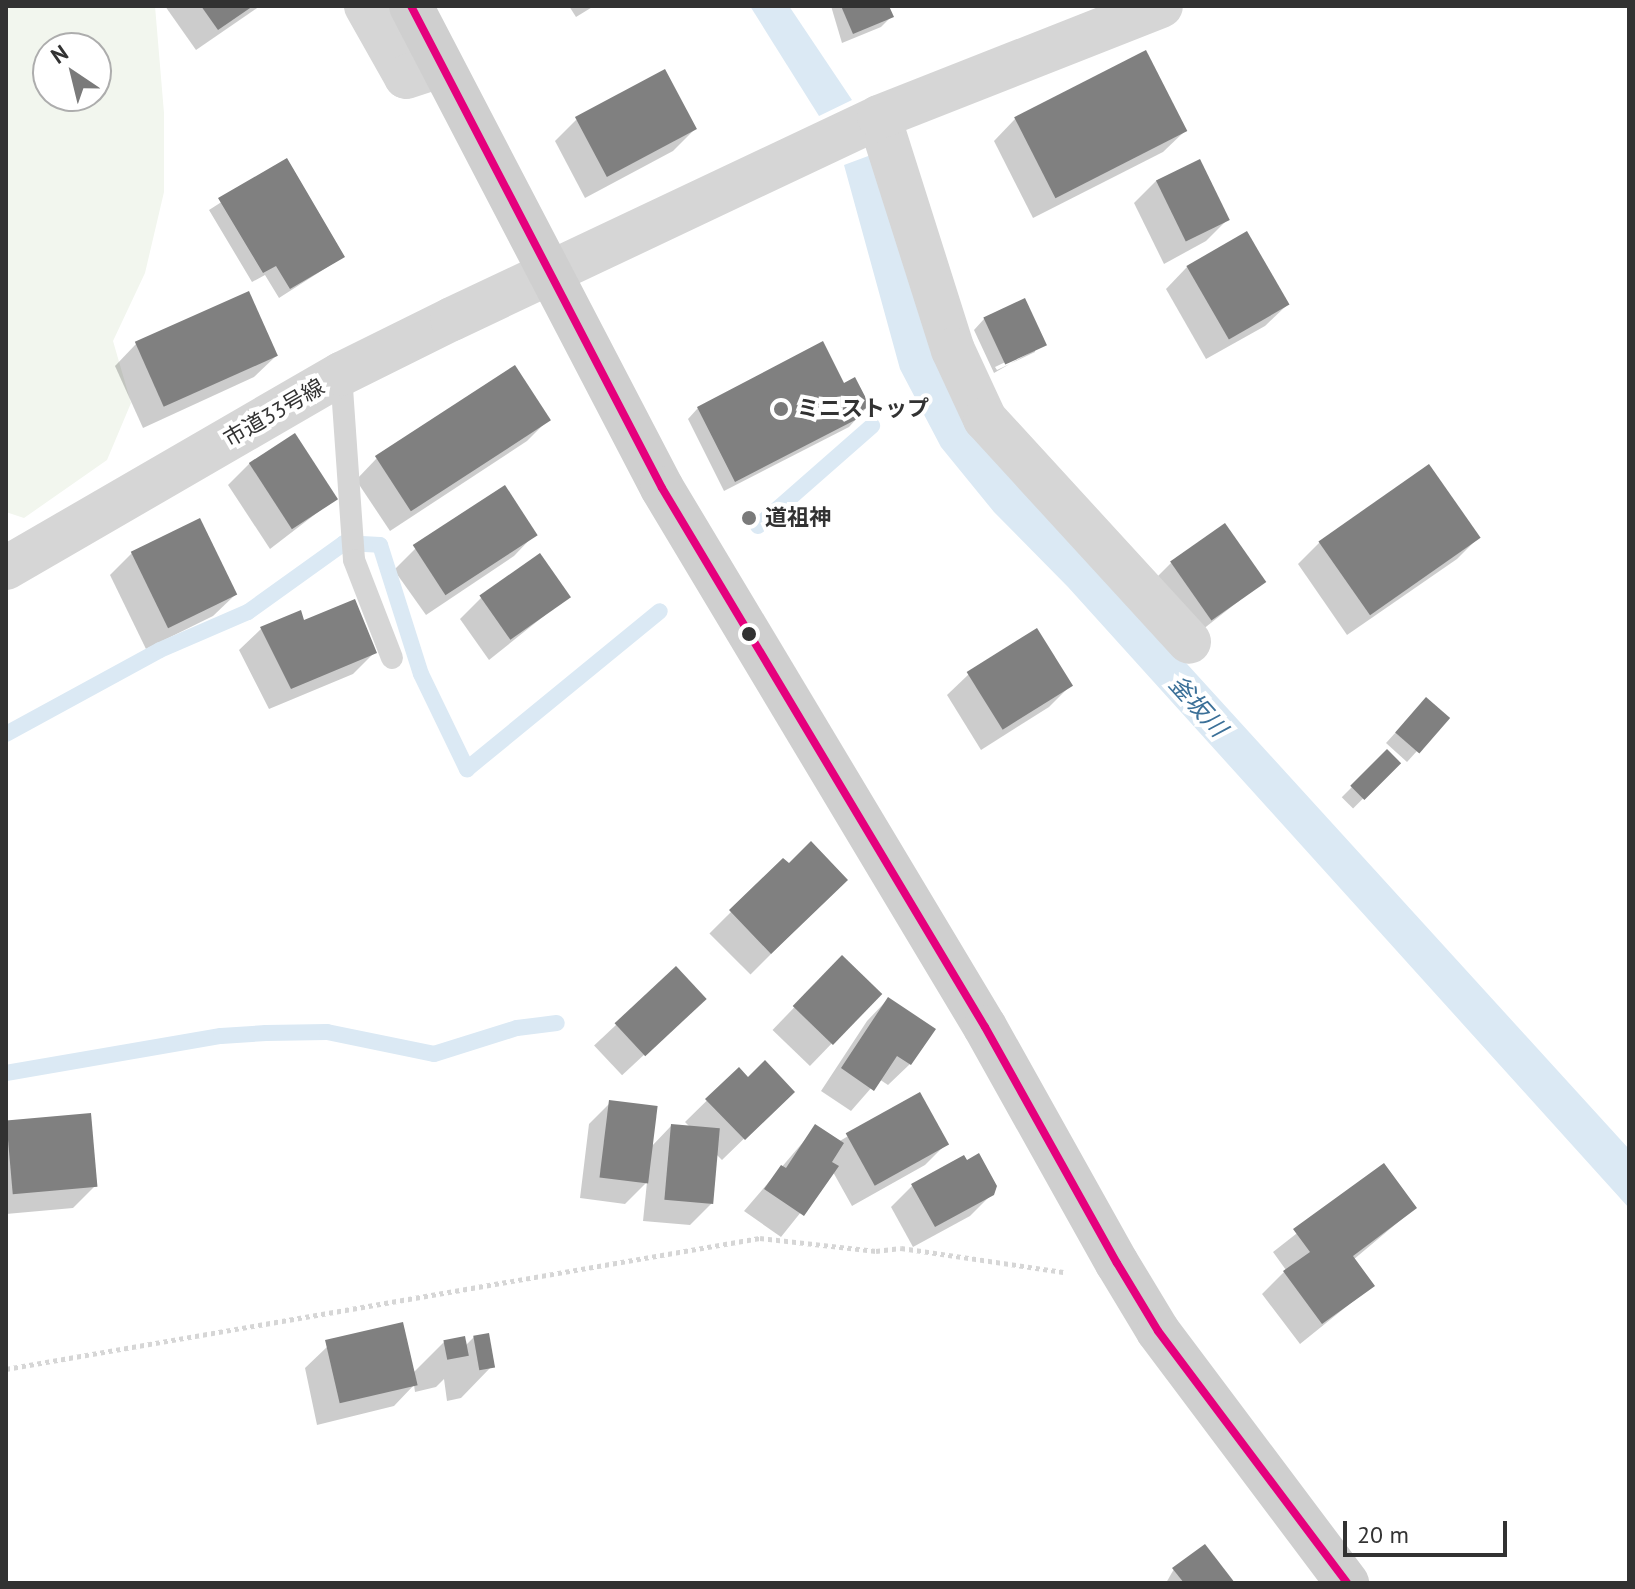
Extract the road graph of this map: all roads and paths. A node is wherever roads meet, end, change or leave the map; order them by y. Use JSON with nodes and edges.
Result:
{"nodes":[{"id":1,"x":366,"y":6,"type":"edge"},
{"id":2,"x":411,"y":6,"type":"edge"},
{"id":3,"x":1161,"y":6,"type":"edge"},
{"id":4,"x":440,"y":66,"type":"junction"},
{"id":5,"x":879,"y":117,"type":"junction"},
{"id":6,"x":550,"y":272,"type":"junction"},
{"id":7,"x":341,"y":374,"type":"junction"},
{"id":8,"x":6,"y":568,"type":"edge"},
{"id":9,"x":1189,"y":642,"type":"dead end"},
{"id":10,"x":392,"y":658,"type":"dead end"},
{"id":11,"x":1117,"y":1263,"type":"junction"},
{"id":12,"x":6,"y":1369,"type":"edge"},
{"id":13,"x":1347,"y":1583,"type":"edge"}],
"edges":[{"from":1,"to":4,"type":"street"},
{"from":2,"to":4,"type":"street"},
{"from":3,"to":5,"type":"street","name":"市道33号線"},
{"from":4,"to":6,"type":"street"},
{"from":5,"to":6,"type":"street","name":"市道33号線"},
{"from":5,"to":9,"type":"street"},
{"from":6,"to":7,"type":"street","name":"市道33号線"},
{"from":6,"to":11,"type":"street"},
{"from":7,"to":8,"type":"street","name":"市道33号線"},
{"from":7,"to":10,"type":"lane"},
{"from":11,"to":12,"type":"path"},
{"from":11,"to":13,"type":"street"}]}
